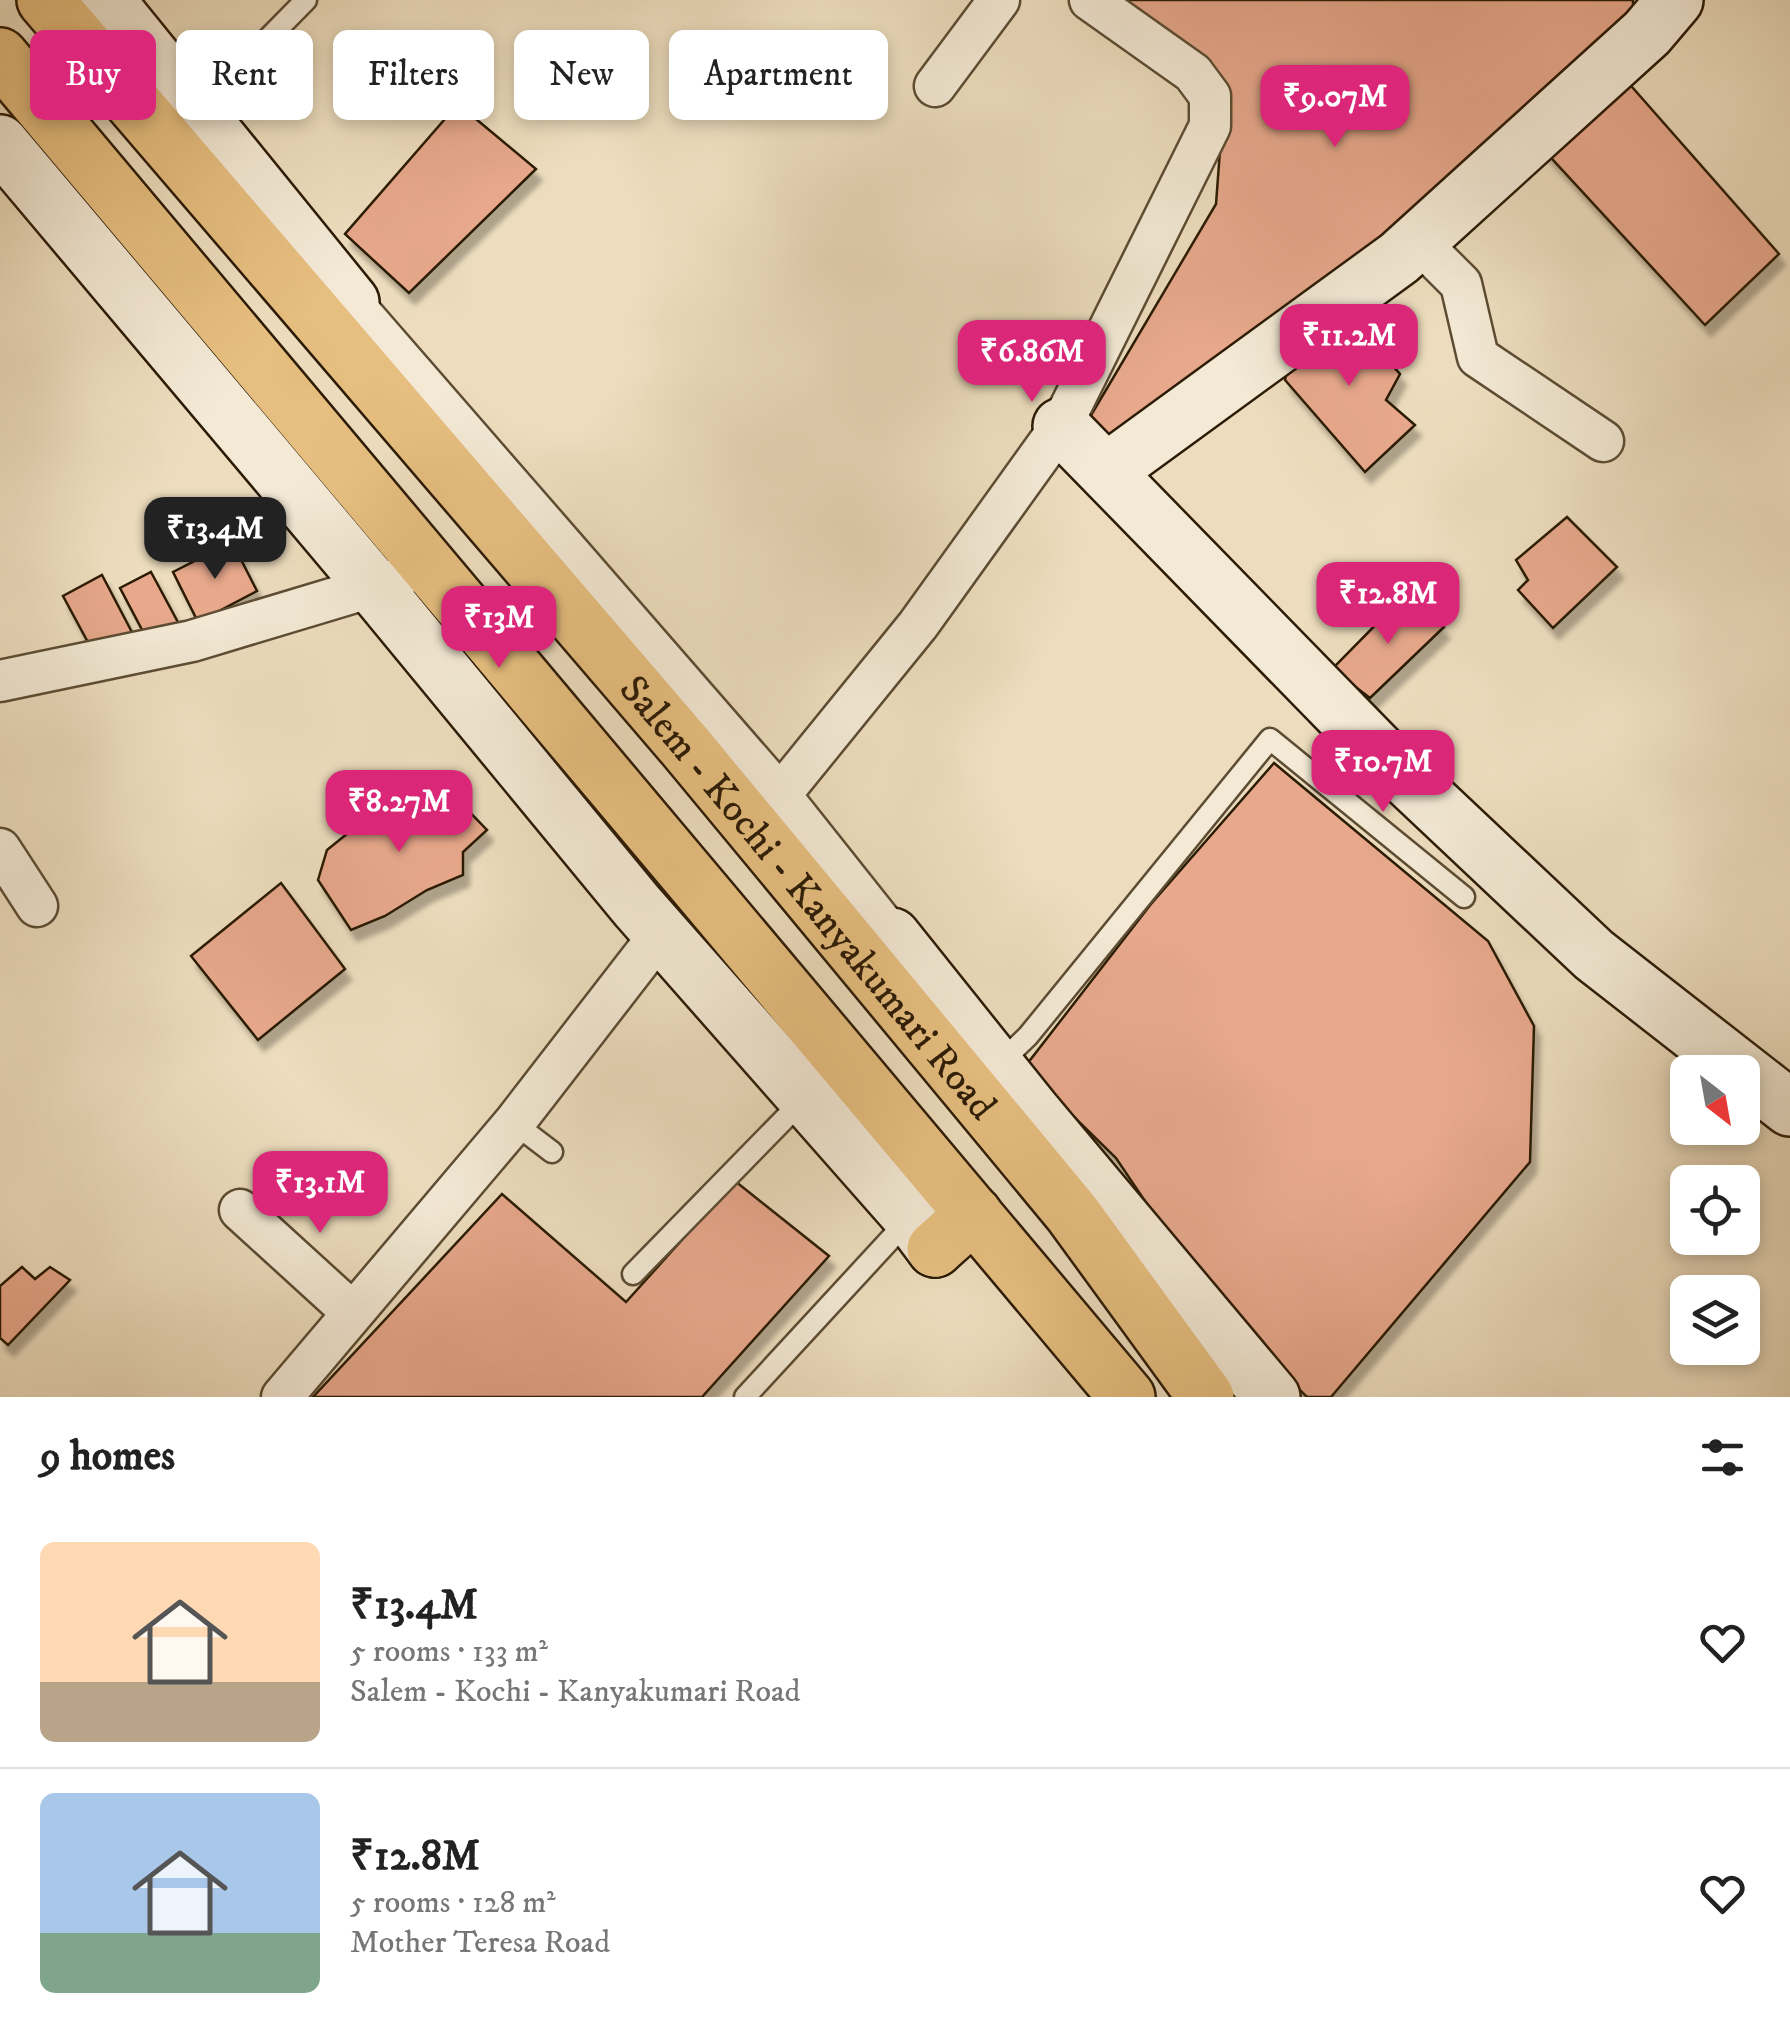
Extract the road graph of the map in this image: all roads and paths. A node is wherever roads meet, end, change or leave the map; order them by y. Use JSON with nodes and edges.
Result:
{"nodes":[{"id":1,"x":45,"y":0,"type":"edge"},
{"id":2,"x":106,"y":0,"type":"edge"},
{"id":3,"x":306,"y":0,"type":"edge"},
{"id":4,"x":999,"y":0,"type":"edge"},
{"id":5,"x":1090,"y":0,"type":"edge"},
{"id":6,"x":1676,"y":0,"type":"edge"},
{"id":7,"x":0,"y":56,"type":"edge"},
{"id":8,"x":935,"y":86,"type":"dead end"},
{"id":9,"x":177,"y":121,"type":"junction"},
{"id":10,"x":0,"y":142,"type":"edge"},
{"id":11,"x":99,"y":176,"type":"junction"},
{"id":12,"x":1418,"y":241,"type":"junction"},
{"id":13,"x":351,"y":302,"type":"joint"},
{"id":14,"x":1061,"y":426,"type":"junction"},
{"id":15,"x":1603,"y":441,"type":"dead end"},
{"id":16,"x":1107,"y":471,"type":"junction"},
{"id":17,"x":430,"y":568,"type":"junction"},
{"id":18,"x":374,"y":587,"type":"junction"},
{"id":19,"x":0,"y":681,"type":"edge"},
{"id":20,"x":780,"y":795,"type":"junction"},
{"id":21,"x":0,"y":848,"type":"edge"},
{"id":22,"x":1464,"y":897,"type":"dead end"},
{"id":23,"x":37,"y":906,"type":"dead end"},
{"id":24,"x":661,"y":932,"type":"junction"},
{"id":25,"x":878,"y":948,"type":"junction"},
{"id":26,"x":997,"y":1067,"type":"junction"},
{"id":27,"x":1782,"y":1089,"type":"edge"},
{"id":28,"x":805,"y":1098,"type":"junction"},
{"id":29,"x":514,"y":1123,"type":"junction"},
{"id":30,"x":552,"y":1152,"type":"dead end"},
{"id":31,"x":240,"y":1210,"type":"dead end"},
{"id":32,"x":940,"y":1227,"type":"junction"},
{"id":33,"x":632,"y":1274,"type":"dead end"},
{"id":34,"x":353,"y":1313,"type":"junction"},
{"id":35,"x":282,"y":1397,"type":"edge"},
{"id":36,"x":745,"y":1397,"type":"edge"},
{"id":37,"x":1126,"y":1397,"type":"edge"},
{"id":38,"x":1206,"y":1397,"type":"edge"},
{"id":39,"x":1272,"y":1397,"type":"edge"}],
"edges":[{"from":1,"to":9,"type":"highway","name":"Salem - Kochi - Kanyakumari Road"},
{"from":2,"to":9,"type":"street"},
{"from":3,"to":9,"type":"lane"},
{"from":4,"to":8,"type":"street"},
{"from":5,"to":14,"type":"street"},
{"from":6,"to":12,"type":"street"},
{"from":7,"to":11,"type":"highway","name":"Salem - Kochi - Kanyakumari Road"},
{"from":9,"to":11,"type":"highway"},
{"from":9,"to":13,"type":"street"},
{"from":9,"to":25,"type":"highway","name":"Salem - Kochi - Kanyakumari Road"},
{"from":10,"to":18,"type":"street"},
{"from":11,"to":17,"type":"highway","name":"Salem - Kochi - Kanyakumari Road"},
{"from":12,"to":15,"type":"street"},
{"from":12,"to":16,"type":"street"},
{"from":13,"to":20,"type":"street"},
{"from":14,"to":16,"type":"street"},
{"from":14,"to":20,"type":"street"},
{"from":16,"to":27,"type":"street"},
{"from":17,"to":18,"type":"street"},
{"from":17,"to":32,"type":"highway","name":"Salem - Kochi - Kanyakumari Road"},
{"from":18,"to":19,"type":"street"},
{"from":18,"to":24,"type":"street"},
{"from":20,"to":25,"type":"street"},
{"from":21,"to":23,"type":"street"},
{"from":22,"to":26,"type":"lane"},
{"from":24,"to":28,"type":"street"},
{"from":24,"to":29,"type":"street"},
{"from":25,"to":26,"type":"street"},
{"from":25,"to":38,"type":"highway","name":"Salem - Kochi - Kanyakumari Road"},
{"from":26,"to":39,"type":"street"},
{"from":28,"to":32,"type":"street"},
{"from":28,"to":33,"type":"lane"},
{"from":29,"to":30,"type":"lane"},
{"from":29,"to":34,"type":"street"},
{"from":31,"to":34,"type":"street"},
{"from":32,"to":36,"type":"lane"},
{"from":32,"to":37,"type":"highway","name":"Salem - Kochi - Kanyakumari Road"},
{"from":34,"to":35,"type":"street"}]}
